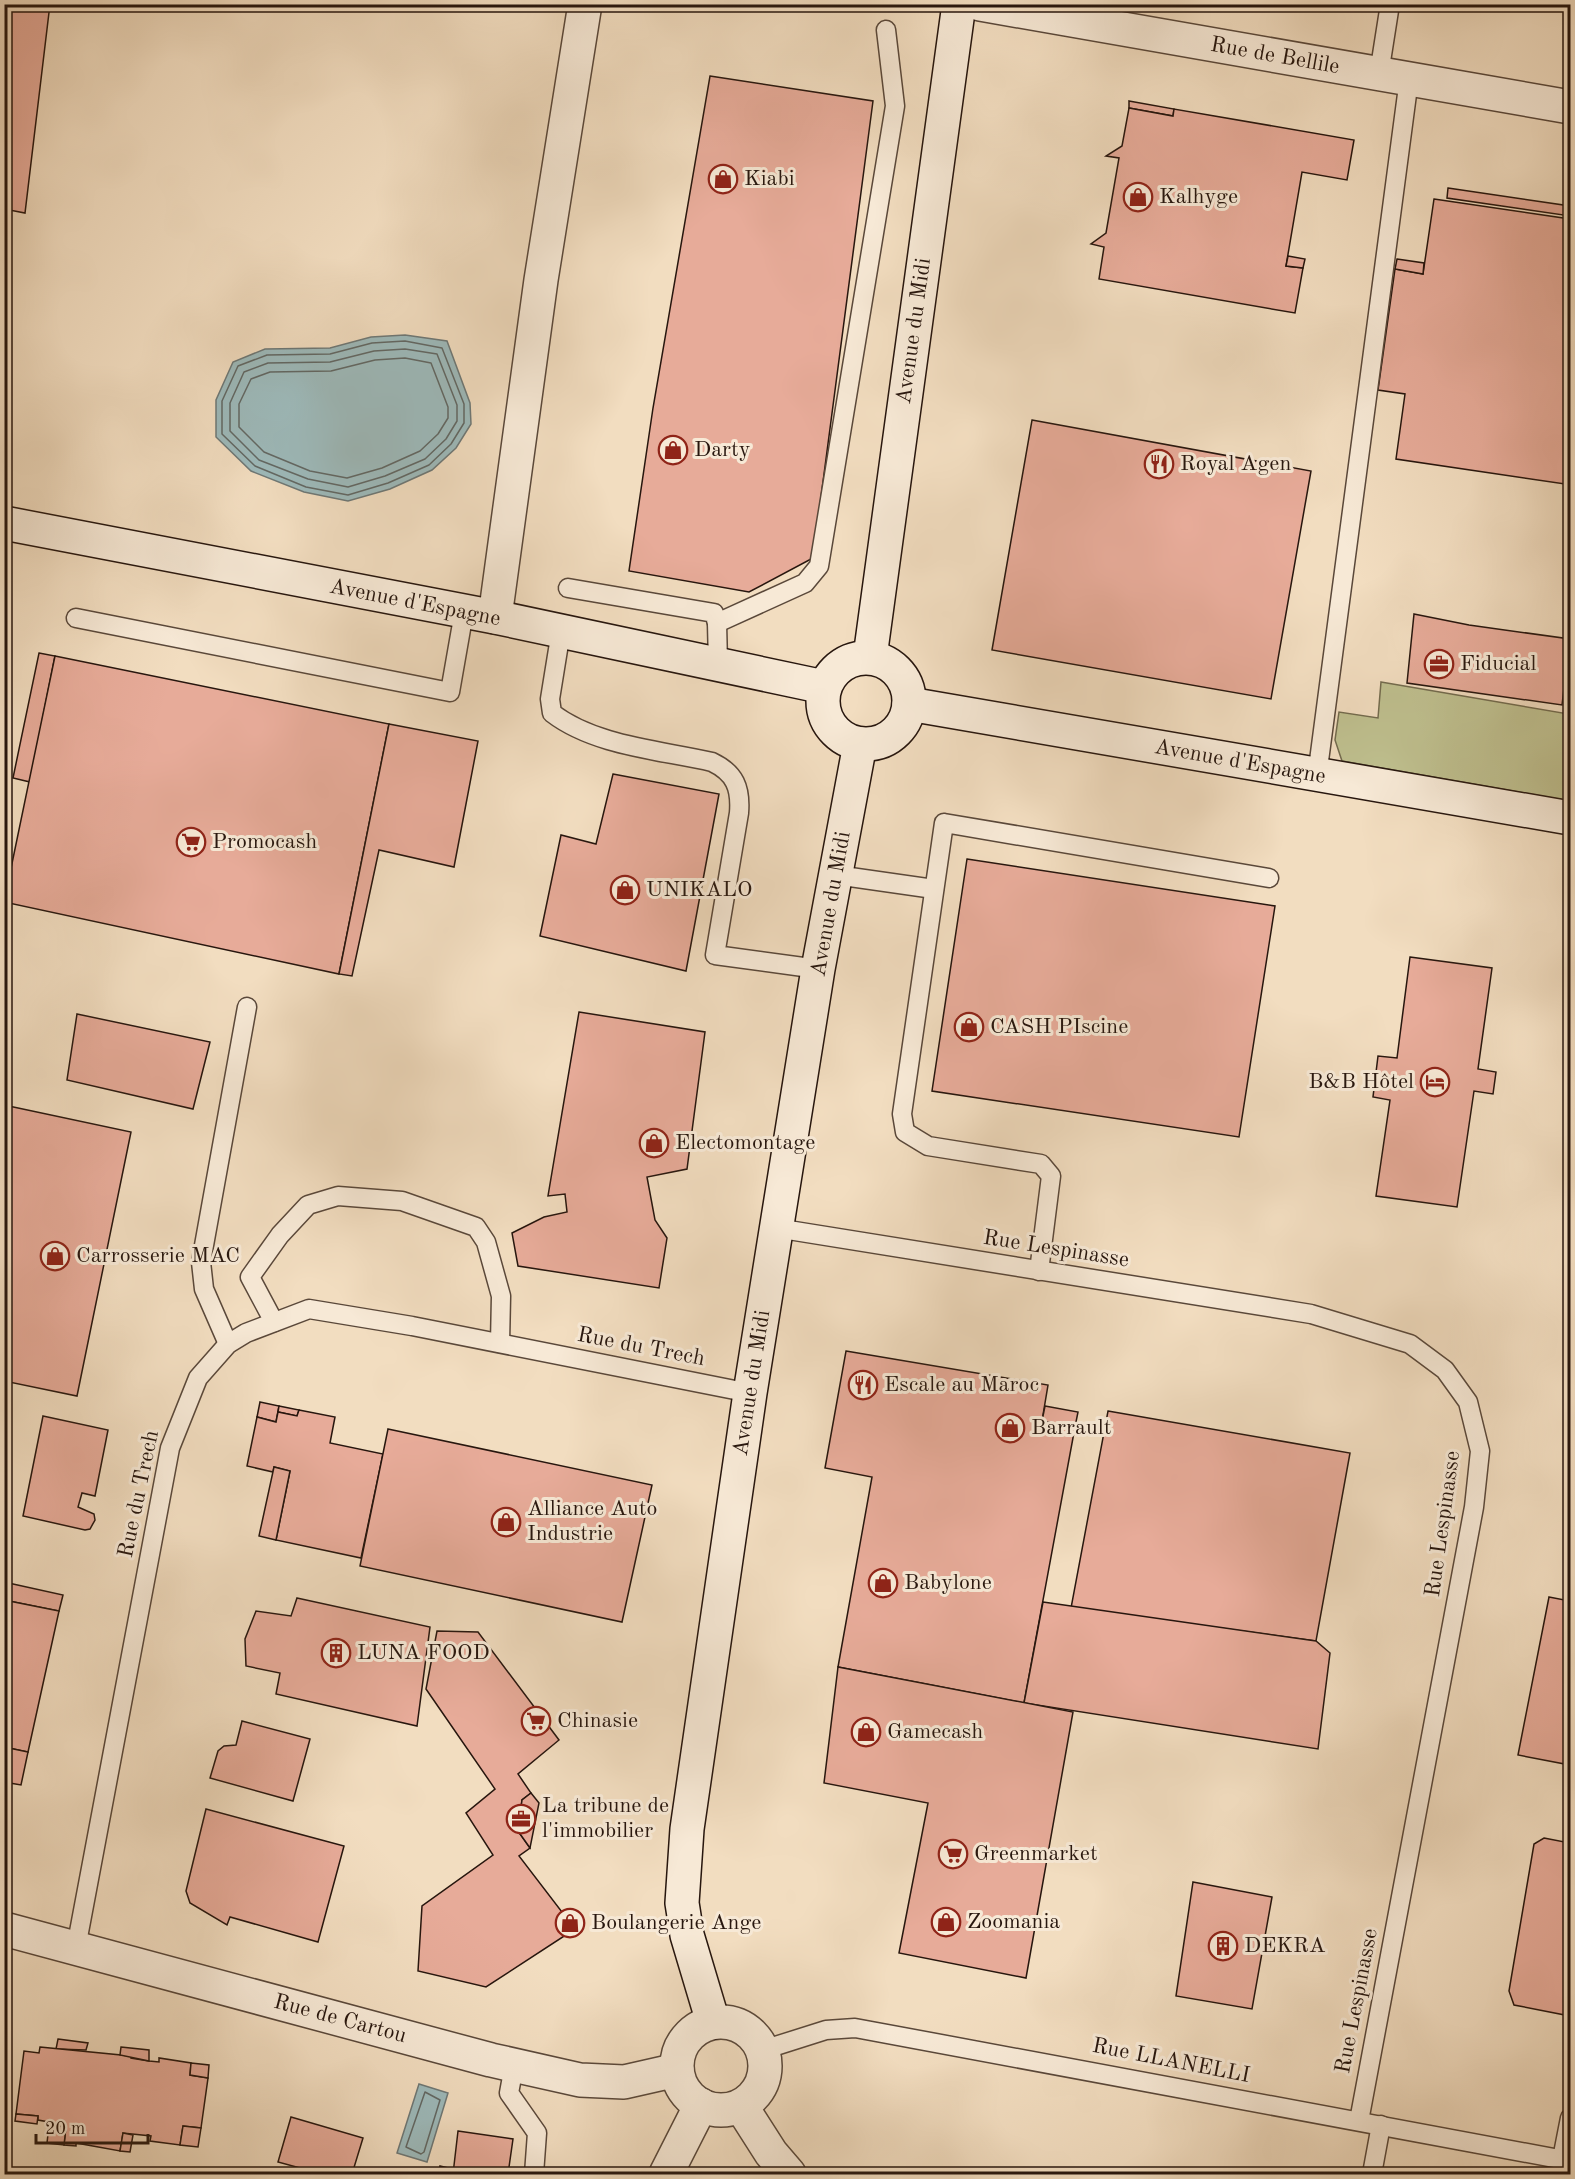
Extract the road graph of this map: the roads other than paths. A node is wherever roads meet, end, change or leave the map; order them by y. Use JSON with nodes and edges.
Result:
{"nodes":[{"id":1,"x":585,"y":4,"type":"edge"},
{"id":2,"x":959,"y":4,"type":"edge"},
{"id":3,"x":980,"y":4,"type":"edge"},
{"id":4,"x":1390,"y":4,"type":"edge"},
{"id":5,"x":886,"y":30,"type":"dead end"},
{"id":6,"x":1394,"y":76,"type":"junction"},
{"id":7,"x":1570,"y":107,"type":"edge"},
{"id":8,"x":4,"y":523,"type":"edge"},
{"id":9,"x":568,"y":588,"type":"dead end"},
{"id":10,"x":479,"y":615,"type":"junction"},
{"id":11,"x":76,"y":618,"type":"dead end"},
{"id":12,"x":717,"y":623,"type":"junction"},
{"id":13,"x":561,"y":631,"type":"junction"},
{"id":14,"x":870,"y":657,"type":"junction"},
{"id":15,"x":718,"y":664,"type":"junction"},
{"id":16,"x":824,"y":687,"type":"junction"},
{"id":17,"x":909,"y":704,"type":"junction"},
{"id":18,"x":860,"y":744,"type":"junction"},
{"id":19,"x":1317,"y":776,"type":"junction"},
{"id":20,"x":1570,"y":818,"type":"edge"},
{"id":21,"x":836,"y":875,"type":"junction"},
{"id":22,"x":1269,"y":878,"type":"dead end"},
{"id":23,"x":934,"y":889,"type":"junction"},
{"id":24,"x":818,"y":969,"type":"junction"},
{"id":25,"x":248,"y":1007,"type":"dead end"},
{"id":26,"x":776,"y":1228,"type":"junction"},
{"id":27,"x":1040,"y":1271,"type":"junction"},
{"id":28,"x":274,"y":1322,"type":"junction"},
{"id":29,"x":500,"y":1343,"type":"junction"},
{"id":30,"x":228,"y":1344,"type":"junction"},
{"id":31,"x":750,"y":1393,"type":"junction"},
{"id":32,"x":4,"y":1929,"type":"edge"},
{"id":33,"x":76,"y":1948,"type":"junction"},
{"id":34,"x":713,"y":2022,"type":"junction"},
{"id":35,"x":763,"y":2050,"type":"junction"},
{"id":36,"x":514,"y":2066,"type":"junction"},
{"id":37,"x":677,"y":2070,"type":"junction"},
{"id":38,"x":701,"y":2105,"type":"junction"},
{"id":39,"x":741,"y":2106,"type":"junction"},
{"id":40,"x":1570,"y":2118,"type":"edge"},
{"id":41,"x":1359,"y":2121,"type":"junction"},
{"id":42,"x":1381,"y":2125,"type":"junction"},
{"id":43,"x":1566,"y":2160,"type":"edge"},
{"id":44,"x":534,"y":2175,"type":"edge"},
{"id":45,"x":666,"y":2175,"type":"edge"},
{"id":46,"x":789,"y":2175,"type":"edge"},
{"id":47,"x":1372,"y":2175,"type":"edge"}],
"edges":[{"from":1,"to":10,"type":"street"},
{"from":2,"to":14,"type":"street","name":"Avenue du Midi"},
{"from":3,"to":6,"type":"street","name":"Rue de Bellile"},
{"from":4,"to":6,"type":"lane"},
{"from":5,"to":12,"type":"lane"},
{"from":6,"to":7,"type":"street","name":"Rue de Bellile"},
{"from":6,"to":19,"type":"lane"},
{"from":8,"to":10,"type":"street","name":"Avenue d'Espagne"},
{"from":9,"to":12,"type":"lane"},
{"from":10,"to":11,"type":"lane"},
{"from":10,"to":13,"type":"street","name":"Avenue d'Espagne"},
{"from":12,"to":15,"type":"lane"},
{"from":13,"to":15,"type":"street","name":"Avenue d'Espagne"},
{"from":13,"to":24,"type":"lane"},
{"from":14,"to":16,"type":"street"},
{"from":14,"to":17,"type":"street"},
{"from":15,"to":16,"type":"street","name":"Avenue d'Espagne"},
{"from":16,"to":18,"type":"street"},
{"from":17,"to":18,"type":"street"},
{"from":17,"to":19,"type":"street","name":"Avenue d'Espagne"},
{"from":18,"to":21,"type":"street","name":"Avenue du Midi"},
{"from":19,"to":20,"type":"street","name":"Avenue d'Espagne"},
{"from":21,"to":23,"type":"lane"},
{"from":21,"to":24,"type":"street","name":"Avenue du Midi"},
{"from":22,"to":23,"type":"lane"},
{"from":23,"to":27,"type":"lane"},
{"from":24,"to":26,"type":"street","name":"Avenue du Midi"},
{"from":25,"to":30,"type":"lane"},
{"from":26,"to":27,"type":"lane","name":"Rue Lespinasse"},
{"from":26,"to":31,"type":"street","name":"Avenue du Midi"},
{"from":27,"to":41,"type":"lane","name":"Rue Lespinasse"},
{"from":28,"to":29,"type":"lane","name":"Rue du Trech"},
{"from":28,"to":29,"type":"lane"},
{"from":28,"to":30,"type":"lane","name":"Rue du Trech"},
{"from":29,"to":31,"type":"lane","name":"Rue du Trech"},
{"from":30,"to":33,"type":"lane","name":"Rue du Trech"},
{"from":31,"to":34,"type":"street","name":"Avenue du Midi"},
{"from":32,"to":33,"type":"street","name":"Rue de Cartou"},
{"from":33,"to":36,"type":"street","name":"Rue de Cartou"},
{"from":34,"to":35,"type":"street"},
{"from":34,"to":37,"type":"street"},
{"from":35,"to":39,"type":"street"},
{"from":35,"to":41,"type":"lane","name":"Rue LLANELLI"},
{"from":36,"to":37,"type":"street","name":"Rue de Cartou"},
{"from":36,"to":44,"type":"lane"},
{"from":37,"to":38,"type":"street"},
{"from":38,"to":39,"type":"street"},
{"from":38,"to":45,"type":"street"},
{"from":39,"to":46,"type":"street"},
{"from":40,"to":43,"type":"lane"},
{"from":41,"to":42,"type":"lane","name":"Rue LLANELLI"},
{"from":42,"to":43,"type":"lane","name":"Rue LLANELLI"},
{"from":42,"to":47,"type":"lane"}]}
